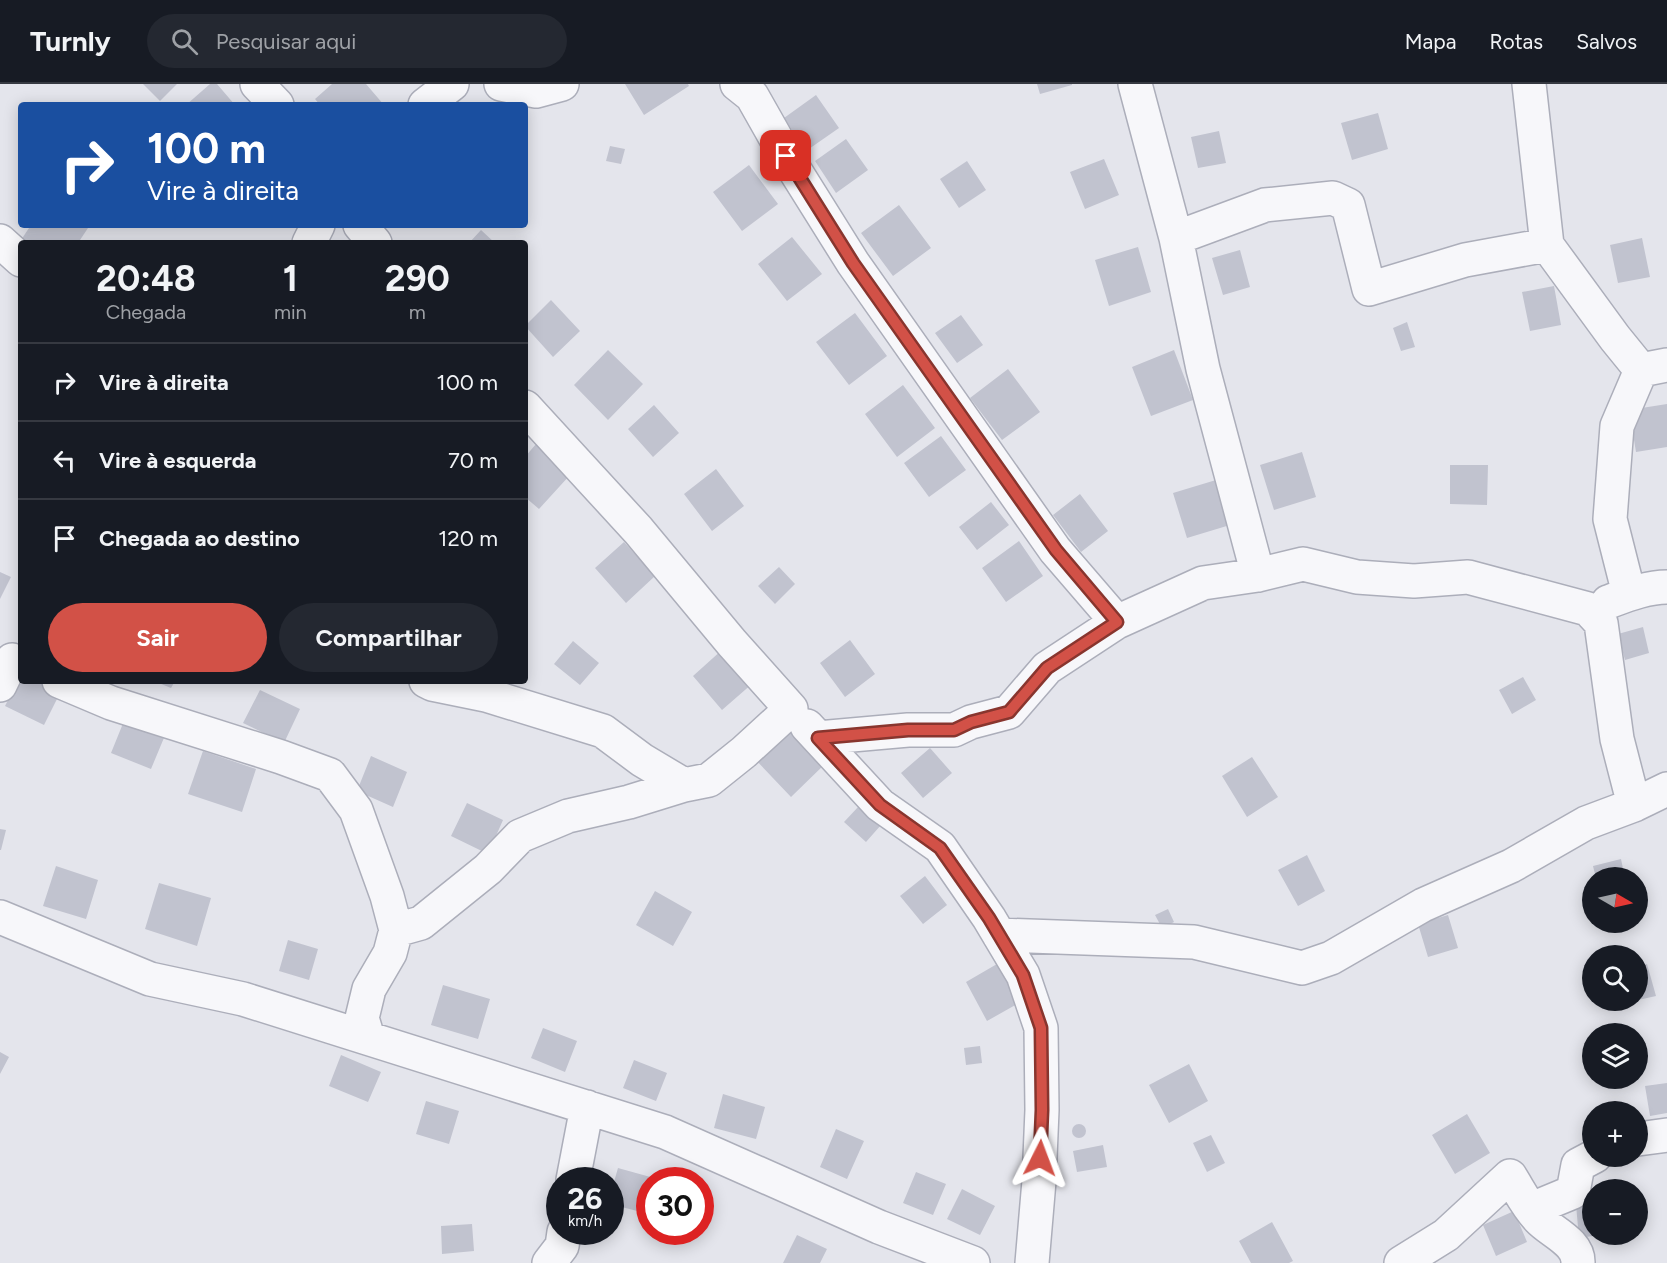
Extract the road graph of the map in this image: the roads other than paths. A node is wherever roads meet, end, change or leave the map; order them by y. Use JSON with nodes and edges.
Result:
{"nodes":[{"id":1,"x":257,"y":84,"type":"edge"},
{"id":2,"x":452,"y":84,"type":"edge"},
{"id":3,"x":501,"y":84,"type":"edge"},
{"id":4,"x":562,"y":84,"type":"edge"},
{"id":5,"x":737,"y":84,"type":"edge"},
{"id":6,"x":1135,"y":84,"type":"edge"},
{"id":7,"x":1529,"y":84,"type":"edge"},
{"id":8,"x":275,"y":102,"type":"edge"},
{"id":9,"x":428,"y":102,"type":"edge"},
{"id":10,"x":362,"y":228,"type":"edge"},
{"id":11,"x":1176,"y":238,"type":"junction"},
{"id":12,"x":372,"y":240,"type":"edge"},
{"id":13,"x":0,"y":241,"type":"edge"},
{"id":14,"x":1547,"y":245,"type":"junction"},
{"id":15,"x":18,"y":257,"type":"edge"},
{"id":16,"x":1654,"y":367,"type":"edge"},
{"id":17,"x":528,"y":411,"type":"edge"},
{"id":18,"x":1258,"y":576,"type":"junction"},
{"id":19,"x":1667,"y":587,"type":"edge"},
{"id":20,"x":1629,"y":594,"type":"junction"},
{"id":21,"x":1588,"y":609,"type":"junction"},
{"id":22,"x":1117,"y":622,"type":"junction"},
{"id":23,"x":66,"y":684,"type":"edge"},
{"id":24,"x":432,"y":684,"type":"edge"},
{"id":25,"x":791,"y":709,"type":"junction"},
{"id":26,"x":818,"y":738,"type":"junction"},
{"id":27,"x":684,"y":785,"type":"junction"},
{"id":28,"x":1667,"y":789,"type":"edge"},
{"id":29,"x":1634,"y":806,"type":"junction"},
{"id":30,"x":0,"y":917,"type":"edge"},
{"id":31,"x":396,"y":930,"type":"junction"},
{"id":32,"x":999,"y":935,"type":"junction"},
{"id":33,"x":368,"y":1038,"type":"junction"},
{"id":34,"x":587,"y":1107,"type":"junction"},
{"id":35,"x":1667,"y":1135,"type":"edge"},
{"id":36,"x":1648,"y":1138,"type":"edge"},
{"id":37,"x":1582,"y":1163,"type":"edge"},
{"id":38,"x":575,"y":1167,"type":"edge"},
{"id":39,"x":1532,"y":1209,"type":"junction"},
{"id":40,"x":562,"y":1245,"type":"edge"},
{"id":41,"x":549,"y":1263,"type":"edge"},
{"id":42,"x":973,"y":1263,"type":"edge"},
{"id":43,"x":1032,"y":1263,"type":"edge"},
{"id":44,"x":1401,"y":1263,"type":"edge"},
{"id":45,"x":1578,"y":1263,"type":"edge"}],
"edges":[{"from":1,"to":8,"type":"street"},
{"from":2,"to":9,"type":"street"},
{"from":3,"to":4,"type":"street"},
{"from":5,"to":22,"type":"street"},
{"from":6,"to":11,"type":"street"},
{"from":7,"to":14,"type":"street"},
{"from":10,"to":12,"type":"street"},
{"from":11,"to":14,"type":"street"},
{"from":11,"to":18,"type":"street"},
{"from":13,"to":15,"type":"street"},
{"from":14,"to":16,"type":"street"},
{"from":16,"to":20,"type":"street"},
{"from":17,"to":25,"type":"street"},
{"from":18,"to":21,"type":"street"},
{"from":18,"to":22,"type":"street"},
{"from":19,"to":20,"type":"street"},
{"from":20,"to":21,"type":"street"},
{"from":21,"to":29,"type":"street"},
{"from":22,"to":26,"type":"street"},
{"from":23,"to":31,"type":"street"},
{"from":24,"to":27,"type":"street"},
{"from":25,"to":26,"type":"street"},
{"from":25,"to":27,"type":"street"},
{"from":26,"to":32,"type":"street"},
{"from":27,"to":31,"type":"street"},
{"from":28,"to":29,"type":"street"},
{"from":29,"to":32,"type":"street"},
{"from":30,"to":33,"type":"street"},
{"from":31,"to":33,"type":"street"},
{"from":32,"to":43,"type":"street"},
{"from":33,"to":34,"type":"street"},
{"from":34,"to":38,"type":"street"},
{"from":34,"to":42,"type":"street"},
{"from":35,"to":36,"type":"street"},
{"from":37,"to":39,"type":"street"},
{"from":39,"to":44,"type":"street"},
{"from":39,"to":45,"type":"street"},
{"from":40,"to":41,"type":"street"}]}
